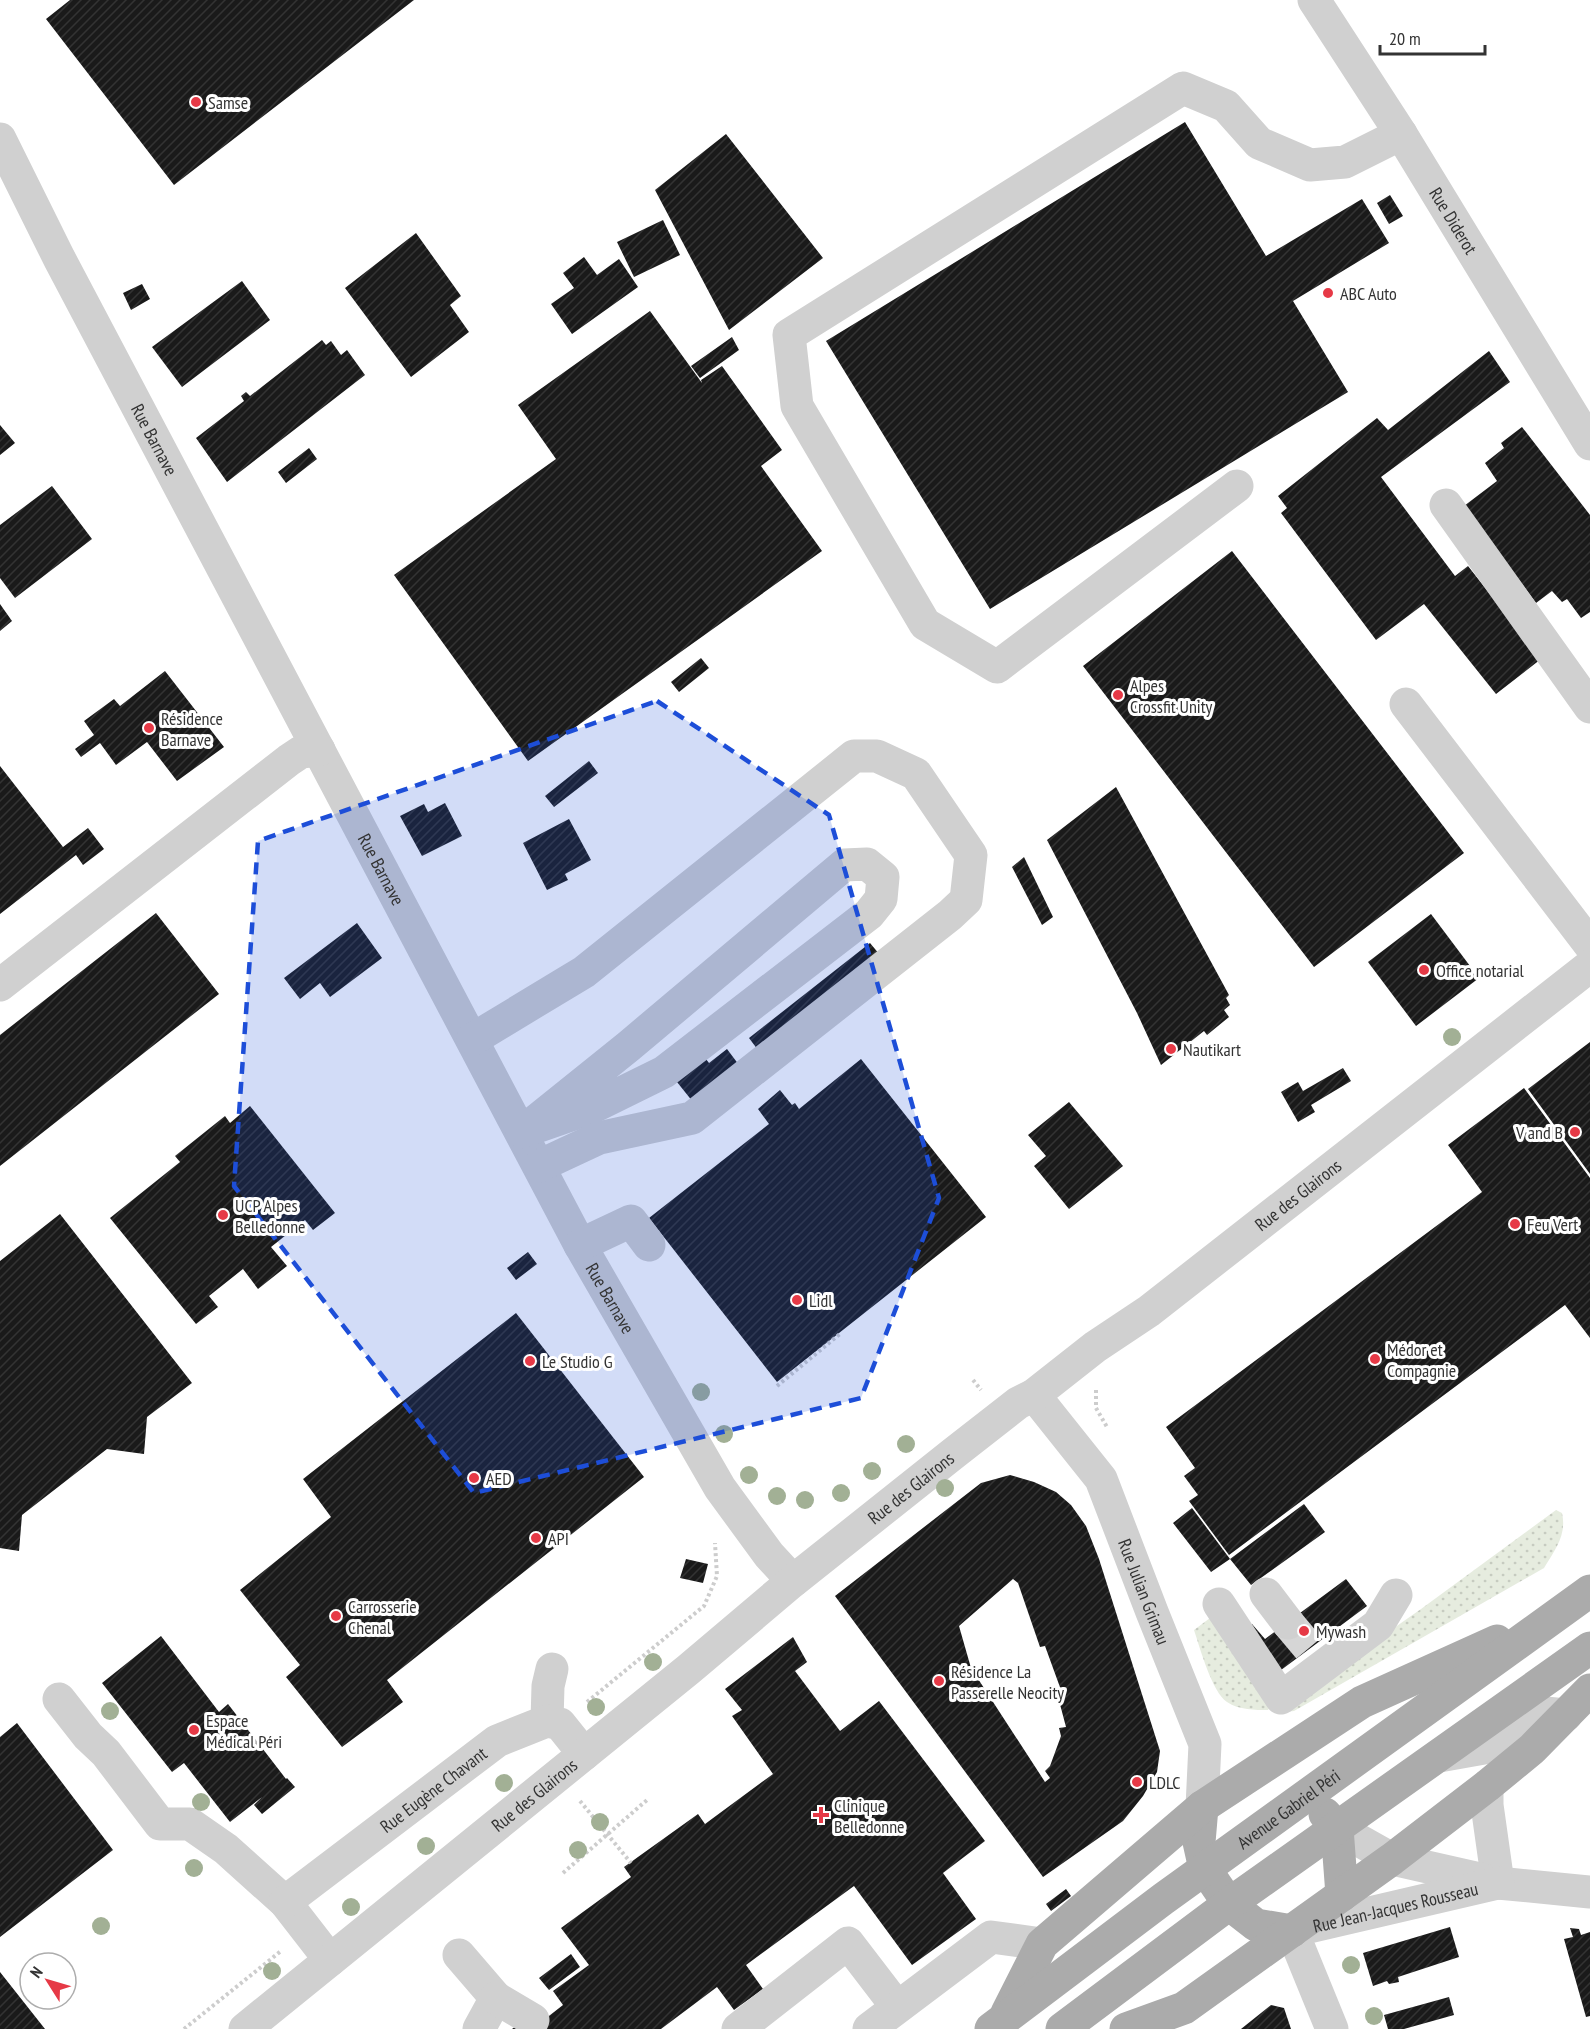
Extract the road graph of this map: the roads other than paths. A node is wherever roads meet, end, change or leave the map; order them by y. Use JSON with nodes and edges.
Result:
{"nodes":[{"id":1,"x":1314,"y":0,"type":"edge"},
{"id":2,"x":1401,"y":134,"type":"junction"},
{"id":3,"x":0,"y":140,"type":"edge"},
{"id":4,"x":1590,"y":444,"type":"edge"},
{"id":5,"x":1237,"y":486,"type":"dead end"},
{"id":6,"x":1446,"y":505,"type":"dead end"},
{"id":7,"x":1406,"y":704,"type":"dead end"},
{"id":8,"x":1590,"y":707,"type":"edge"},
{"id":9,"x":320,"y":750,"type":"junction"},
{"id":10,"x":1590,"y":945,"type":"edge"},
{"id":11,"x":1590,"y":966,"type":"edge"},
{"id":12,"x":0,"y":985,"type":"edge"},
{"id":13,"x":473,"y":1039,"type":"junction"},
{"id":14,"x":522,"y":1132,"type":"junction"},
{"id":15,"x":539,"y":1166,"type":"junction"},
{"id":16,"x":580,"y":1245,"type":"junction"},
{"id":17,"x":649,"y":1245,"type":"dead end"},
{"id":18,"x":1034,"y":1395,"type":"junction"},
{"id":19,"x":793,"y":1581,"type":"junction"},
{"id":20,"x":1590,"y":1591,"type":"edge"},
{"id":21,"x":1266,"y":1594,"type":"dead end"},
{"id":22,"x":1396,"y":1595,"type":"dead end"},
{"id":23,"x":1219,"y":1604,"type":"dead end"},
{"id":24,"x":1561,"y":1612,"type":"junction"},
{"id":25,"x":1288,"y":1623,"type":"tunnel mouth"},
{"id":26,"x":1590,"y":1648,"type":"edge"},
{"id":27,"x":552,"y":1669,"type":"dead end"},
{"id":28,"x":1590,"y":1690,"type":"edge"},
{"id":29,"x":59,"y":1699,"type":"dead end"},
{"id":30,"x":1566,"y":1715,"type":"junction"},
{"id":31,"x":554,"y":1723,"type":"junction"},
{"id":32,"x":584,"y":1754,"type":"junction"},
{"id":33,"x":1439,"y":1756,"type":"junction"},
{"id":34,"x":1487,"y":1786,"type":"junction"},
{"id":35,"x":1308,"y":1794,"type":"junction"},
{"id":36,"x":1203,"y":1808,"type":"junction"},
{"id":37,"x":1337,"y":1828,"type":"junction"},
{"id":38,"x":1392,"y":1858,"type":"junction"},
{"id":39,"x":1205,"y":1869,"type":"junction"},
{"id":40,"x":1498,"y":1883,"type":"junction"},
{"id":41,"x":1590,"y":1892,"type":"edge"},
{"id":42,"x":1342,"y":1895,"type":"junction"},
{"id":43,"x":285,"y":1902,"type":"junction"},
{"id":44,"x":1229,"y":1904,"type":"junction"},
{"id":45,"x":1292,"y":1931,"type":"junction"},
{"id":46,"x":1042,"y":1944,"type":"junction"},
{"id":47,"x":459,"y":1954,"type":"dead end"},
{"id":48,"x":330,"y":1960,"type":"junction"},
{"id":49,"x":496,"y":1998,"type":"junction"},
{"id":50,"x":897,"y":2007,"type":"junction"},
{"id":51,"x":1184,"y":2008,"type":"junction"},
{"id":52,"x":533,"y":2020,"type":"dead end"},
{"id":53,"x":997,"y":2025,"type":"edge"},
{"id":54,"x":245,"y":2029,"type":"edge"},
{"id":55,"x":480,"y":2029,"type":"edge"},
{"id":56,"x":738,"y":2029,"type":"edge"},
{"id":57,"x":869,"y":2029,"type":"edge"},
{"id":58,"x":1062,"y":2029,"type":"edge"},
{"id":59,"x":1126,"y":2029,"type":"edge"},
{"id":60,"x":1154,"y":2029,"type":"edge"},
{"id":61,"x":1332,"y":2029,"type":"edge"}],
"edges":[{"from":1,"to":2,"type":"street","name":"Rue Diderot"},
{"from":2,"to":4,"type":"street","name":"Rue Diderot"},
{"from":2,"to":5,"type":"street"},
{"from":3,"to":9,"type":"street","name":"Rue Barnave"},
{"from":6,"to":8,"type":"street"},
{"from":7,"to":10,"type":"street"},
{"from":9,"to":12,"type":"street"},
{"from":9,"to":13,"type":"street","name":"Rue Barnave"},
{"from":11,"to":18,"type":"street","name":"Rue des Glairons"},
{"from":13,"to":14,"type":"street","name":"Rue Barnave"},
{"from":13,"to":15,"type":"street"},
{"from":14,"to":14,"type":"street"},
{"from":14,"to":15,"type":"street","name":"Rue Barnave"},
{"from":15,"to":16,"type":"street","name":"Rue Barnave"},
{"from":16,"to":17,"type":"street"},
{"from":16,"to":19,"type":"street","name":"Rue Barnave"},
{"from":18,"to":19,"type":"street","name":"Rue des Glairons"},
{"from":18,"to":36,"type":"street","name":"Rue Julian Grimau"},
{"from":19,"to":32,"type":"street","name":"Rue des Glairons"},
{"from":20,"to":24,"type":"main road","name":"Avenue Gabriel Péri"},
{"from":21,"to":25,"type":"street"},
{"from":22,"to":23,"type":"street"},
{"from":24,"to":35,"type":"main road","name":"Avenue Gabriel Péri"},
{"from":24,"to":36,"type":"main road"},
{"from":26,"to":33,"type":"main road"},
{"from":27,"to":31,"type":"street"},
{"from":28,"to":30,"type":"main road"},
{"from":29,"to":43,"type":"street"},
{"from":30,"to":33,"type":"street"},
{"from":30,"to":34,"type":"main road"},
{"from":31,"to":32,"type":"street"},
{"from":31,"to":43,"type":"street","name":"Rue Eugène Chavant"},
{"from":32,"to":48,"type":"street","name":"Rue des Glairons"},
{"from":33,"to":37,"type":"main road"},
{"from":34,"to":38,"type":"main road"},
{"from":34,"to":40,"type":"street","name":"Rue Jean-Jacques Rousseau"},
{"from":35,"to":37,"type":"main road"},
{"from":35,"to":39,"type":"main road","name":"Avenue Gabriel Péri"},
{"from":36,"to":39,"type":"main road"},
{"from":36,"to":46,"type":"main road"},
{"from":37,"to":38,"type":"street","name":"Rue Jean-Jacques Rousseau"},
{"from":37,"to":42,"type":"main road"},
{"from":37,"to":44,"type":"main road"},
{"from":38,"to":40,"type":"street","name":"Rue Jean-Jacques Rousseau"},
{"from":38,"to":42,"type":"main road"},
{"from":39,"to":44,"type":"main road"},
{"from":39,"to":53,"type":"main road","name":"Avenue Gabriel Péri"},
{"from":40,"to":41,"type":"street","name":"Rue Jean-Jacques Rousseau"},
{"from":40,"to":45,"type":"street","name":"Rue Jean-Jacques Rousseau"},
{"from":42,"to":45,"type":"main road"},
{"from":43,"to":48,"type":"street"},
{"from":44,"to":45,"type":"main road"},
{"from":44,"to":58,"type":"main road"},
{"from":45,"to":51,"type":"main road"},
{"from":45,"to":61,"type":"street"},
{"from":46,"to":50,"type":"street"},
{"from":46,"to":53,"type":"main road"},
{"from":47,"to":49,"type":"street"},
{"from":48,"to":54,"type":"street","name":"Rue des Glairons"},
{"from":49,"to":52,"type":"street"},
{"from":49,"to":55,"type":"street"},
{"from":50,"to":56,"type":"street"},
{"from":50,"to":57,"type":"street"},
{"from":51,"to":59,"type":"main road"},
{"from":51,"to":60,"type":"street"}]}
